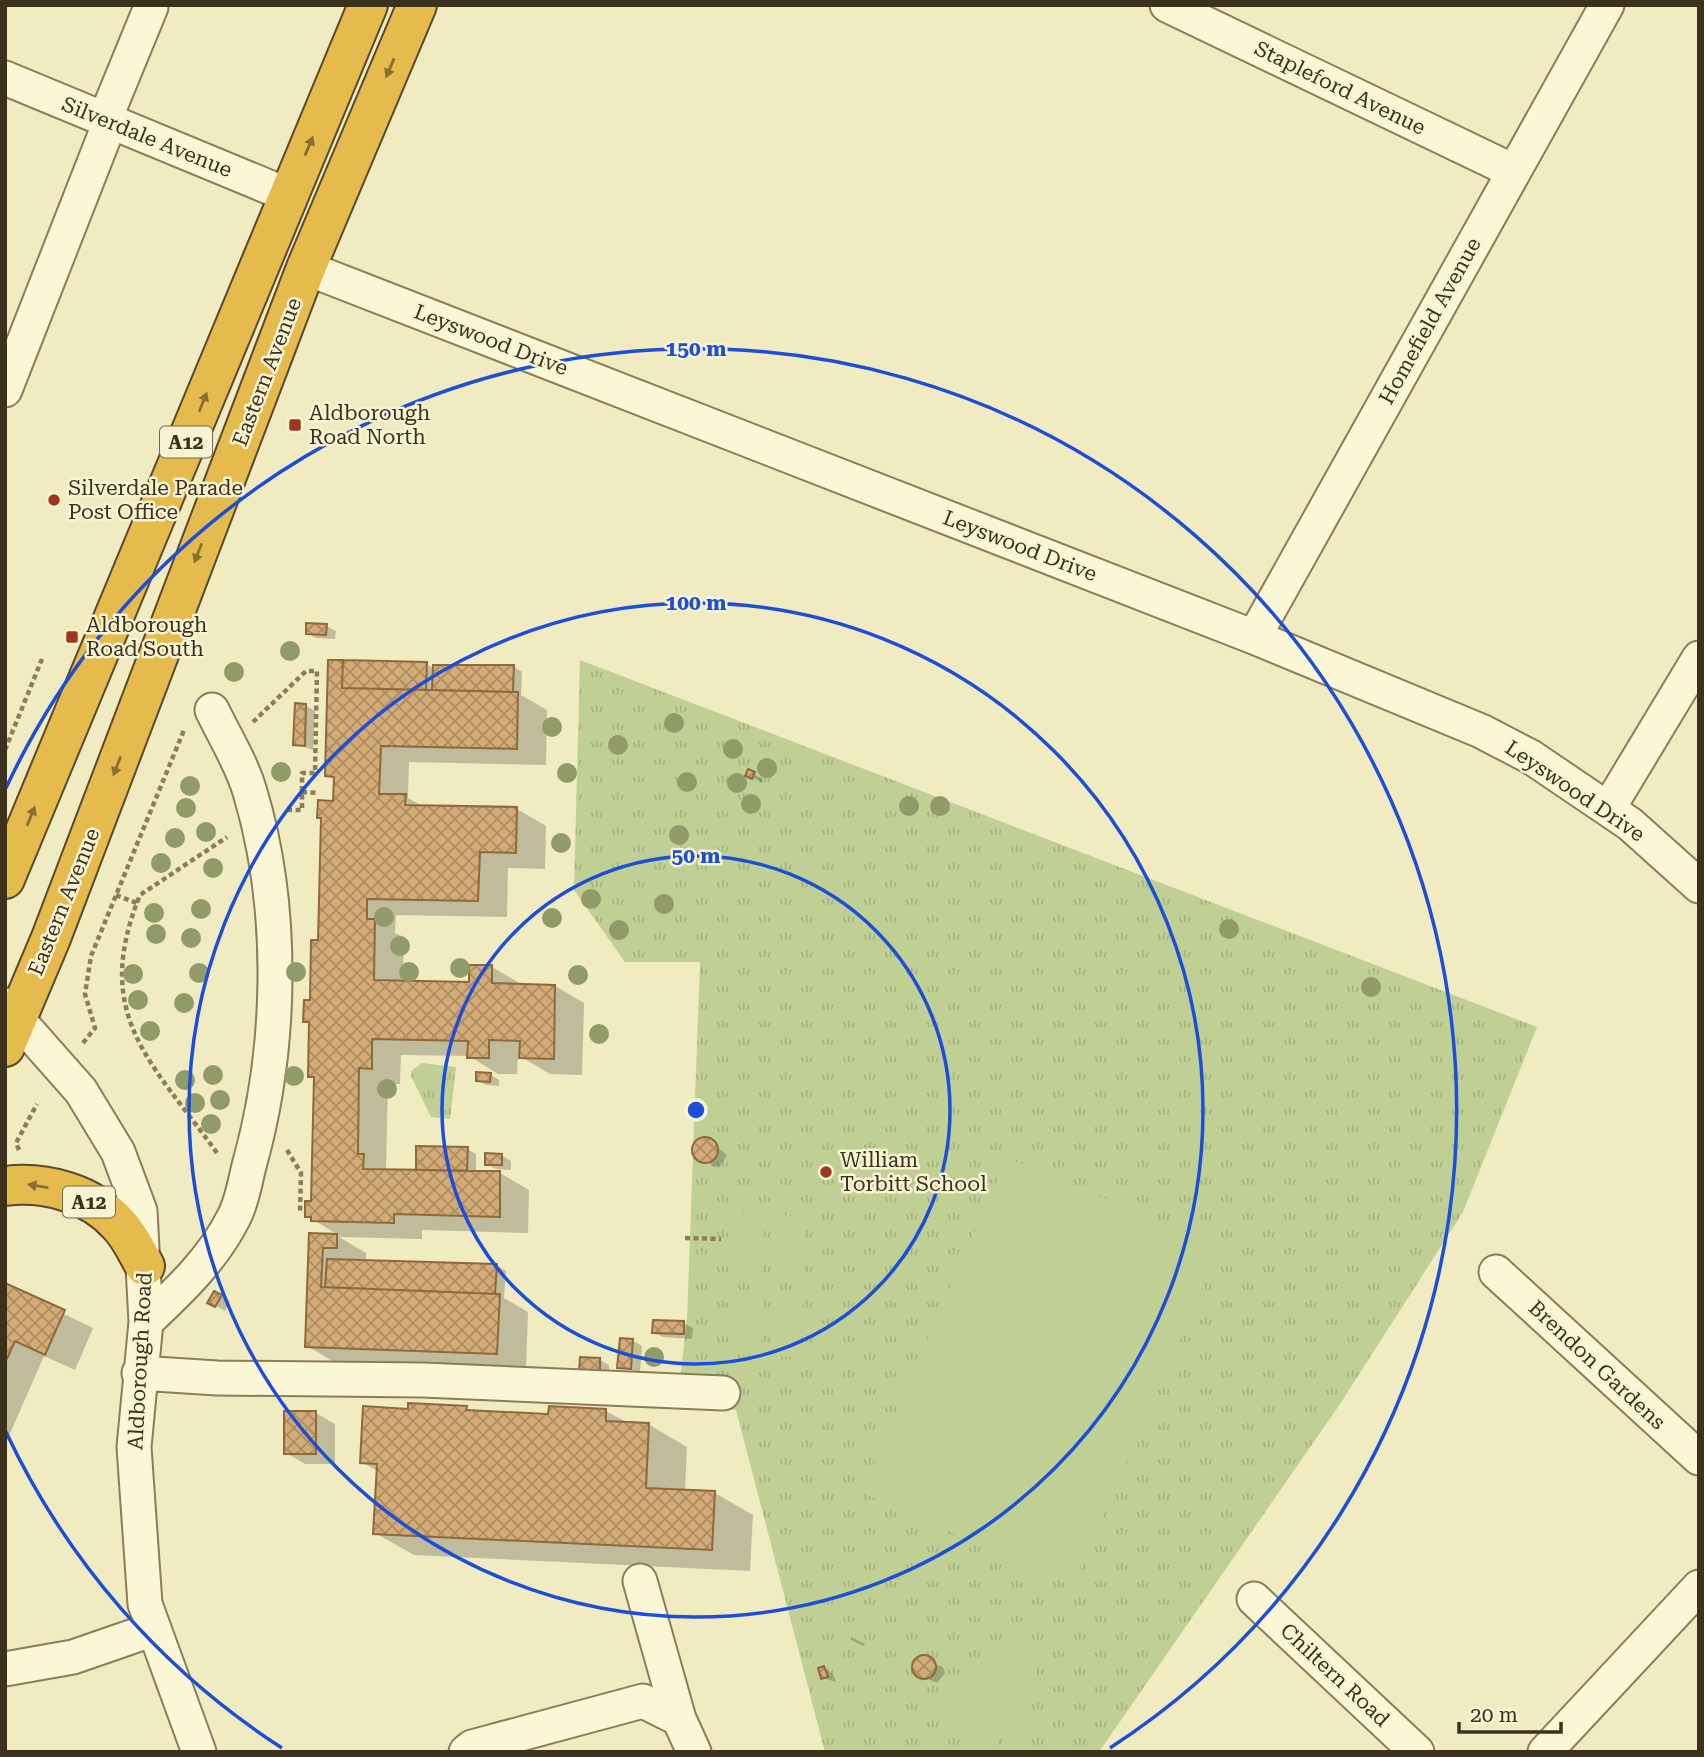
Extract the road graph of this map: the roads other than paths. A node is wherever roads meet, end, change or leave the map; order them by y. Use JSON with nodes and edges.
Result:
{"nodes":[{"id":1,"x":368,"y":5,"type":"edge"},
{"id":2,"x":417,"y":5,"type":"edge"},
{"id":3,"x":1167,"y":5,"type":"edge"},
{"id":4,"x":1607,"y":5,"type":"edge"},
{"id":5,"x":151,"y":8,"type":"dead end"},
{"id":6,"x":5,"y":78,"type":"edge"},
{"id":7,"x":107,"y":121,"type":"junction"},
{"id":8,"x":1513,"y":171,"type":"junction"},
{"id":9,"x":288,"y":195,"type":"junction"},
{"id":10,"x":306,"y":268,"type":"junction"},
{"id":11,"x":5,"y":390,"type":"edge"},
{"id":12,"x":1254,"y":637,"type":"junction"},
{"id":13,"x":1699,"y":658,"type":"edge"},
{"id":14,"x":200,"y":715,"type":"road end"},
{"id":15,"x":1608,"y":809,"type":"junction"},
{"id":16,"x":5,"y":879,"type":"edge"},
{"id":17,"x":1699,"y":886,"type":"edge"},
{"id":18,"x":10,"y":1023,"type":"edge"},
{"id":19,"x":5,"y":1186,"type":"edge"},
{"id":20,"x":145,"y":1266,"type":"junction"},
{"id":21,"x":1496,"y":1272,"type":"dead end"},
{"id":22,"x":146,"y":1322,"type":"junction"},
{"id":23,"x":139,"y":1373,"type":"junction"},
{"id":24,"x":723,"y":1394,"type":"dead end"},
{"id":25,"x":1699,"y":1458,"type":"edge"},
{"id":26,"x":640,"y":1581,"type":"dead end"},
{"id":27,"x":1699,"y":1587,"type":"edge"},
{"id":28,"x":1254,"y":1599,"type":"dead end"},
{"id":29,"x":154,"y":1629,"type":"junction"},
{"id":30,"x":5,"y":1669,"type":"edge"},
{"id":31,"x":679,"y":1719,"type":"junction"},
{"id":32,"x":199,"y":1752,"type":"edge"},
{"id":33,"x":466,"y":1752,"type":"edge"},
{"id":34,"x":694,"y":1752,"type":"edge"},
{"id":35,"x":1417,"y":1752,"type":"edge"},
{"id":36,"x":1545,"y":1752,"type":"edge"}],
"edges":[{"from":9,"to":1,"type":"highway","number":"A12","one_way":true},
{"from":2,"to":10,"type":"highway","name":"Eastern Avenue","number":"A12","one_way":true},
{"from":3,"to":8,"type":"street","name":"Stapleford Avenue"},
{"from":4,"to":8,"type":"street","name":"Homefield Avenue"},
{"from":5,"to":7,"type":"street"},
{"from":6,"to":7,"type":"street","name":"Silverdale Avenue"},
{"from":7,"to":9,"type":"street","name":"Silverdale Avenue"},
{"from":7,"to":11,"type":"street"},
{"from":8,"to":12,"type":"street","name":"Homefield Avenue"},
{"from":16,"to":9,"type":"highway","number":"A12","one_way":true},
{"from":10,"to":12,"type":"street","name":"Leyswood Drive"},
{"from":10,"to":18,"type":"highway","name":"Eastern Avenue","number":"A12","one_way":true},
{"from":12,"to":15,"type":"street","name":"Leyswood Drive"},
{"from":13,"to":15,"type":"street"},
{"from":14,"to":22,"type":"street"},
{"from":15,"to":17,"type":"street","name":"Leyswood Drive"},
{"from":18,"to":20,"type":"street","name":"Aldborough Road"},
{"from":20,"to":19,"type":"highway","number":"A12","one_way":true},
{"from":20,"to":22,"type":"street","name":"Aldborough Road"},
{"from":21,"to":25,"type":"street","name":"Brendon Gardens"},
{"from":22,"to":23,"type":"street","name":"Aldborough Road"},
{"from":23,"to":24,"type":"street"},
{"from":23,"to":29,"type":"street","name":"Aldborough Road"},
{"from":26,"to":31,"type":"street"},
{"from":27,"to":36,"type":"street"},
{"from":28,"to":35,"type":"street","name":"Chiltern Road"},
{"from":29,"to":30,"type":"street"},
{"from":29,"to":32,"type":"street","name":"Aldborough Road"},
{"from":31,"to":33,"type":"street"},
{"from":31,"to":34,"type":"street"}]}
